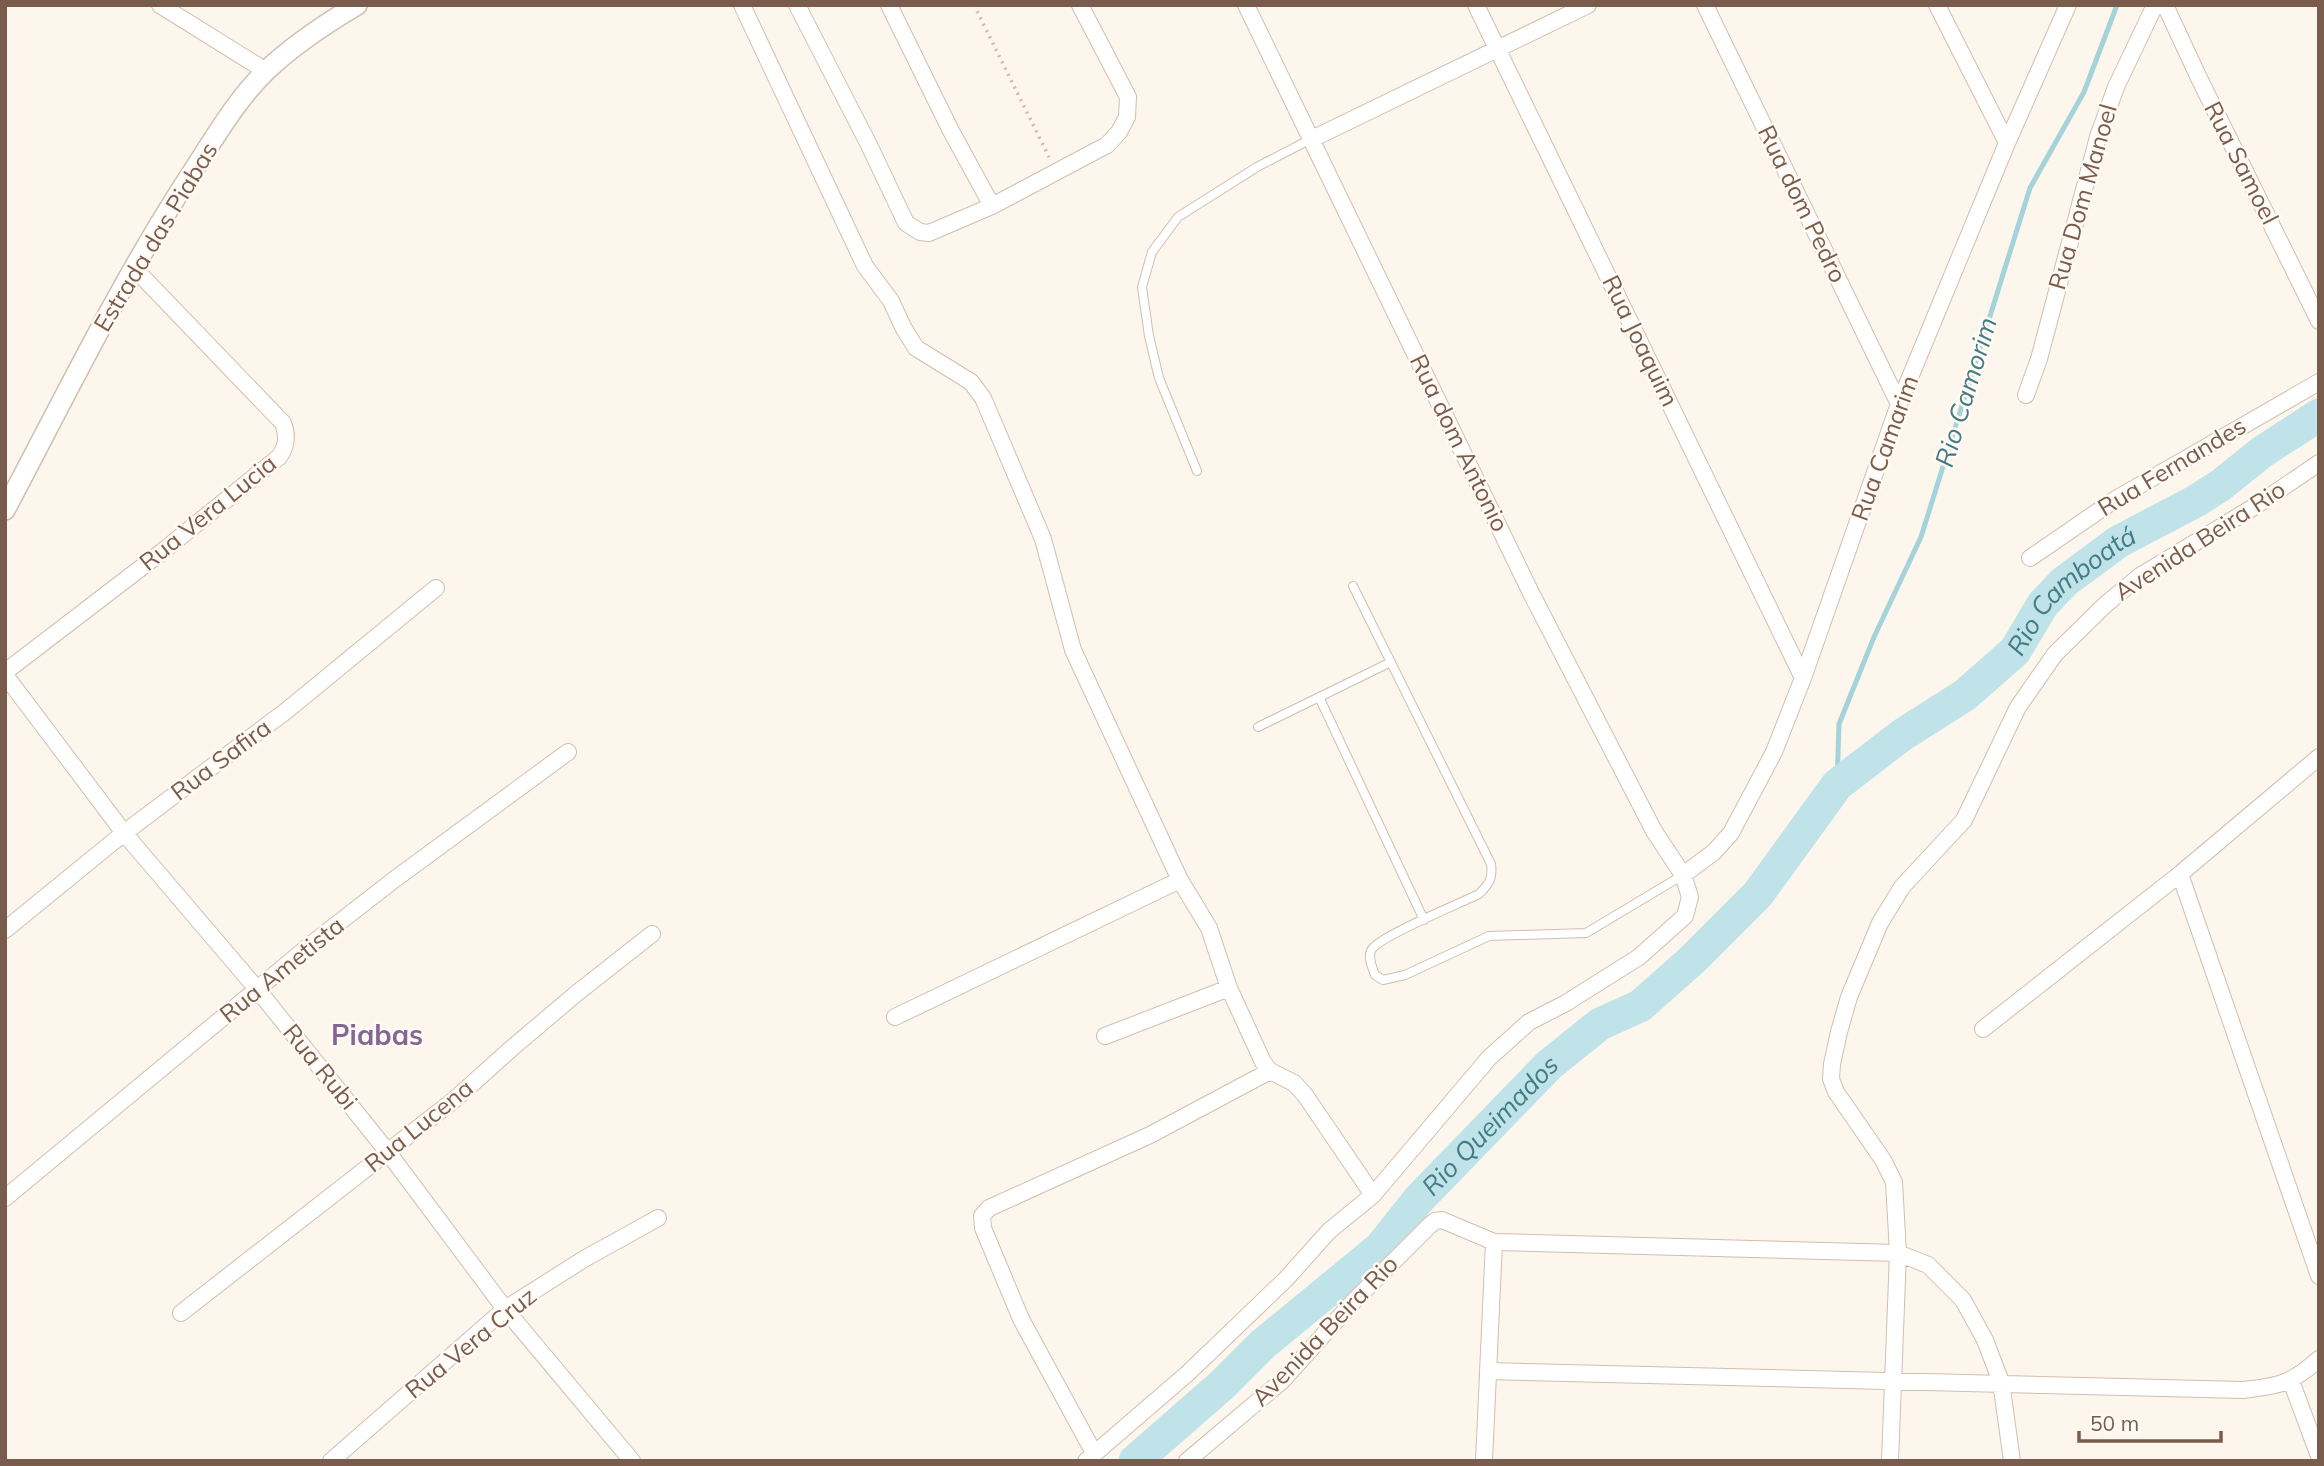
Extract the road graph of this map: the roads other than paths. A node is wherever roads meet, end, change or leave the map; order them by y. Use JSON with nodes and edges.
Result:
{"nodes":[{"id":1,"x":160,"y":5,"type":"edge"},
{"id":2,"x":742,"y":5,"type":"edge"},
{"id":3,"x":797,"y":5,"type":"edge"},
{"id":4,"x":889,"y":5,"type":"edge"},
{"id":5,"x":1080,"y":5,"type":"edge"},
{"id":6,"x":1246,"y":5,"type":"edge"},
{"id":7,"x":1476,"y":5,"type":"edge"},
{"id":8,"x":1588,"y":5,"type":"edge"},
{"id":9,"x":1705,"y":5,"type":"edge"},
{"id":10,"x":1937,"y":5,"type":"edge"},
{"id":11,"x":2068,"y":5,"type":"edge"},
{"id":12,"x":2155,"y":5,"type":"edge"},
{"id":13,"x":2165,"y":5,"type":"edge"},
{"id":14,"x":347,"y":8,"type":"edge"},
{"id":15,"x":1499,"y":49,"type":"junction"},
{"id":16,"x":266,"y":71,"type":"junction"},
{"id":17,"x":1312,"y":139,"type":"junction"},
{"id":18,"x":2007,"y":142,"type":"junction"},
{"id":19,"x":992,"y":206,"type":"junction"},
{"id":20,"x":134,"y":268,"type":"junction"},
{"id":21,"x":2319,"y":321,"type":"edge"},
{"id":22,"x":2319,"y":382,"type":"edge"},
{"id":23,"x":2026,"y":395,"type":"dead end"},
{"id":24,"x":1899,"y":404,"type":"junction"},
{"id":25,"x":2319,"y":463,"type":"edge"},
{"id":26,"x":1197,"y":471,"type":"dead end"},
{"id":27,"x":5,"y":510,"type":"edge"},
{"id":28,"x":2029,"y":558,"type":"dead end"},
{"id":29,"x":1353,"y":586,"type":"dead end"},
{"id":30,"x":436,"y":588,"type":"dead end"},
{"id":31,"x":1391,"y":662,"type":"junction"},
{"id":32,"x":5,"y":673,"type":"edge"},
{"id":33,"x":1803,"y":678,"type":"junction"},
{"id":34,"x":1319,"y":697,"type":"junction"},
{"id":35,"x":1258,"y":727,"type":"dead end"},
{"id":36,"x":568,"y":752,"type":"dead end"},
{"id":37,"x":2319,"y":757,"type":"edge"},
{"id":38,"x":124,"y":833,"type":"junction"},
{"id":39,"x":2180,"y":874,"type":"junction"},
{"id":40,"x":1683,"y":875,"type":"junction"},
{"id":41,"x":1180,"y":880,"type":"junction"},
{"id":42,"x":1424,"y":920,"type":"junction"},
{"id":43,"x":5,"y":930,"type":"edge"},
{"id":44,"x":652,"y":934,"type":"dead end"},
{"id":45,"x":1229,"y":988,"type":"junction"},
{"id":46,"x":257,"y":989,"type":"junction"},
{"id":47,"x":895,"y":1017,"type":"dead end"},
{"id":48,"x":1983,"y":1029,"type":"dead end"},
{"id":49,"x":1105,"y":1037,"type":"dead end"},
{"id":50,"x":1270,"y":1071,"type":"junction"},
{"id":51,"x":387,"y":1151,"type":"junction"},
{"id":52,"x":1373,"y":1195,"type":"junction"},
{"id":53,"x":5,"y":1198,"type":"edge"},
{"id":54,"x":658,"y":1218,"type":"dead end"},
{"id":55,"x":1493,"y":1242,"type":"junction"},
{"id":56,"x":1898,"y":1252,"type":"junction"},
{"id":57,"x":2319,"y":1276,"type":"edge"},
{"id":58,"x":505,"y":1309,"type":"junction"},
{"id":59,"x":181,"y":1313,"type":"dead end"},
{"id":60,"x":2319,"y":1359,"type":"edge"},
{"id":61,"x":1488,"y":1371,"type":"junction"},
{"id":62,"x":1894,"y":1380,"type":"junction"},
{"id":63,"x":2291,"y":1381,"type":"junction"},
{"id":64,"x":2001,"y":1382,"type":"junction"},
{"id":65,"x":2319,"y":1456,"type":"edge"},
{"id":66,"x":1090,"y":1457,"type":"edge"},
{"id":67,"x":331,"y":1461,"type":"edge"},
{"id":68,"x":632,"y":1461,"type":"edge"},
{"id":69,"x":1187,"y":1461,"type":"edge"},
{"id":70,"x":1484,"y":1461,"type":"edge"},
{"id":71,"x":1890,"y":1461,"type":"edge"},
{"id":72,"x":2012,"y":1461,"type":"edge"}],
"edges":[{"from":1,"to":16,"type":"street"},
{"from":2,"to":41,"type":"street"},
{"from":3,"to":19,"type":"street"},
{"from":4,"to":19,"type":"street"},
{"from":5,"to":19,"type":"street"},
{"from":6,"to":17,"type":"street","name":"Rua dom Antonio"},
{"from":7,"to":15,"type":"street","name":"Rua Joaquim"},
{"from":8,"to":15,"type":"street"},
{"from":9,"to":24,"type":"street","name":"Rua dom Pedro"},
{"from":10,"to":18,"type":"street"},
{"from":11,"to":18,"type":"street","name":"Rua Camarim"},
{"from":12,"to":23,"type":"street","name":"Rua Dom Manoel"},
{"from":13,"to":21,"type":"street","name":"Rua Samoel"},
{"from":14,"to":16,"type":"street","name":"Estrada das Piabas"},
{"from":15,"to":17,"type":"street"},
{"from":15,"to":33,"type":"street","name":"Rua Joaquim"},
{"from":16,"to":20,"type":"street","name":"Estrada das Piabas"},
{"from":17,"to":26,"type":"lane"},
{"from":17,"to":40,"type":"street","name":"Rua dom Antonio"},
{"from":18,"to":24,"type":"street","name":"Rua Camarim"},
{"from":20,"to":27,"type":"street","name":"Estrada das Piabas"},
{"from":20,"to":32,"type":"street","name":"Rua Vera Lucia"},
{"from":22,"to":28,"type":"street","name":"Rua Fernandes"},
{"from":24,"to":33,"type":"street","name":"Rua Camarim"},
{"from":25,"to":56,"type":"street","name":"Avenida Beira Rio"},
{"from":29,"to":31,"type":"lane"},
{"from":30,"to":38,"type":"street","name":"Rua Safira"},
{"from":31,"to":34,"type":"lane"},
{"from":31,"to":42,"type":"lane"},
{"from":32,"to":38,"type":"street","name":"Rua Rubi"},
{"from":33,"to":40,"type":"street","name":"Rua Camarim"},
{"from":34,"to":35,"type":"lane"},
{"from":34,"to":42,"type":"lane"},
{"from":36,"to":46,"type":"street","name":"Rua Ametista"},
{"from":37,"to":39,"type":"street"},
{"from":38,"to":43,"type":"street","name":"Rua Safira"},
{"from":38,"to":46,"type":"street","name":"Rua Rubi"},
{"from":39,"to":48,"type":"street"},
{"from":39,"to":57,"type":"street"},
{"from":40,"to":42,"type":"lane"},
{"from":40,"to":52,"type":"street"},
{"from":41,"to":45,"type":"street"},
{"from":41,"to":47,"type":"street"},
{"from":44,"to":51,"type":"street","name":"Rua Lucena"},
{"from":45,"to":49,"type":"street"},
{"from":45,"to":50,"type":"street"},
{"from":46,"to":51,"type":"street","name":"Rua Rubi"},
{"from":46,"to":53,"type":"street","name":"Rua Ametista"},
{"from":50,"to":52,"type":"street"},
{"from":50,"to":66,"type":"street"},
{"from":51,"to":58,"type":"street","name":"Rua Rubi"},
{"from":51,"to":59,"type":"street","name":"Rua Lucena"},
{"from":52,"to":66,"type":"street"},
{"from":54,"to":58,"type":"street","name":"Rua Vera Cruz"},
{"from":55,"to":56,"type":"street"},
{"from":55,"to":61,"type":"street"},
{"from":55,"to":69,"type":"street","name":"Avenida Beira Rio"},
{"from":56,"to":62,"type":"street","name":"Avenida Beira Rio"},
{"from":56,"to":64,"type":"street"},
{"from":58,"to":67,"type":"street","name":"Rua Vera Cruz"},
{"from":58,"to":68,"type":"street","name":"Rua Rubi"},
{"from":60,"to":63,"type":"street"},
{"from":61,"to":62,"type":"street"},
{"from":61,"to":70,"type":"street"},
{"from":62,"to":64,"type":"street"},
{"from":62,"to":71,"type":"street","name":"Avenida Beira Rio"},
{"from":63,"to":64,"type":"street"},
{"from":63,"to":65,"type":"street"},
{"from":64,"to":72,"type":"street"}]}
